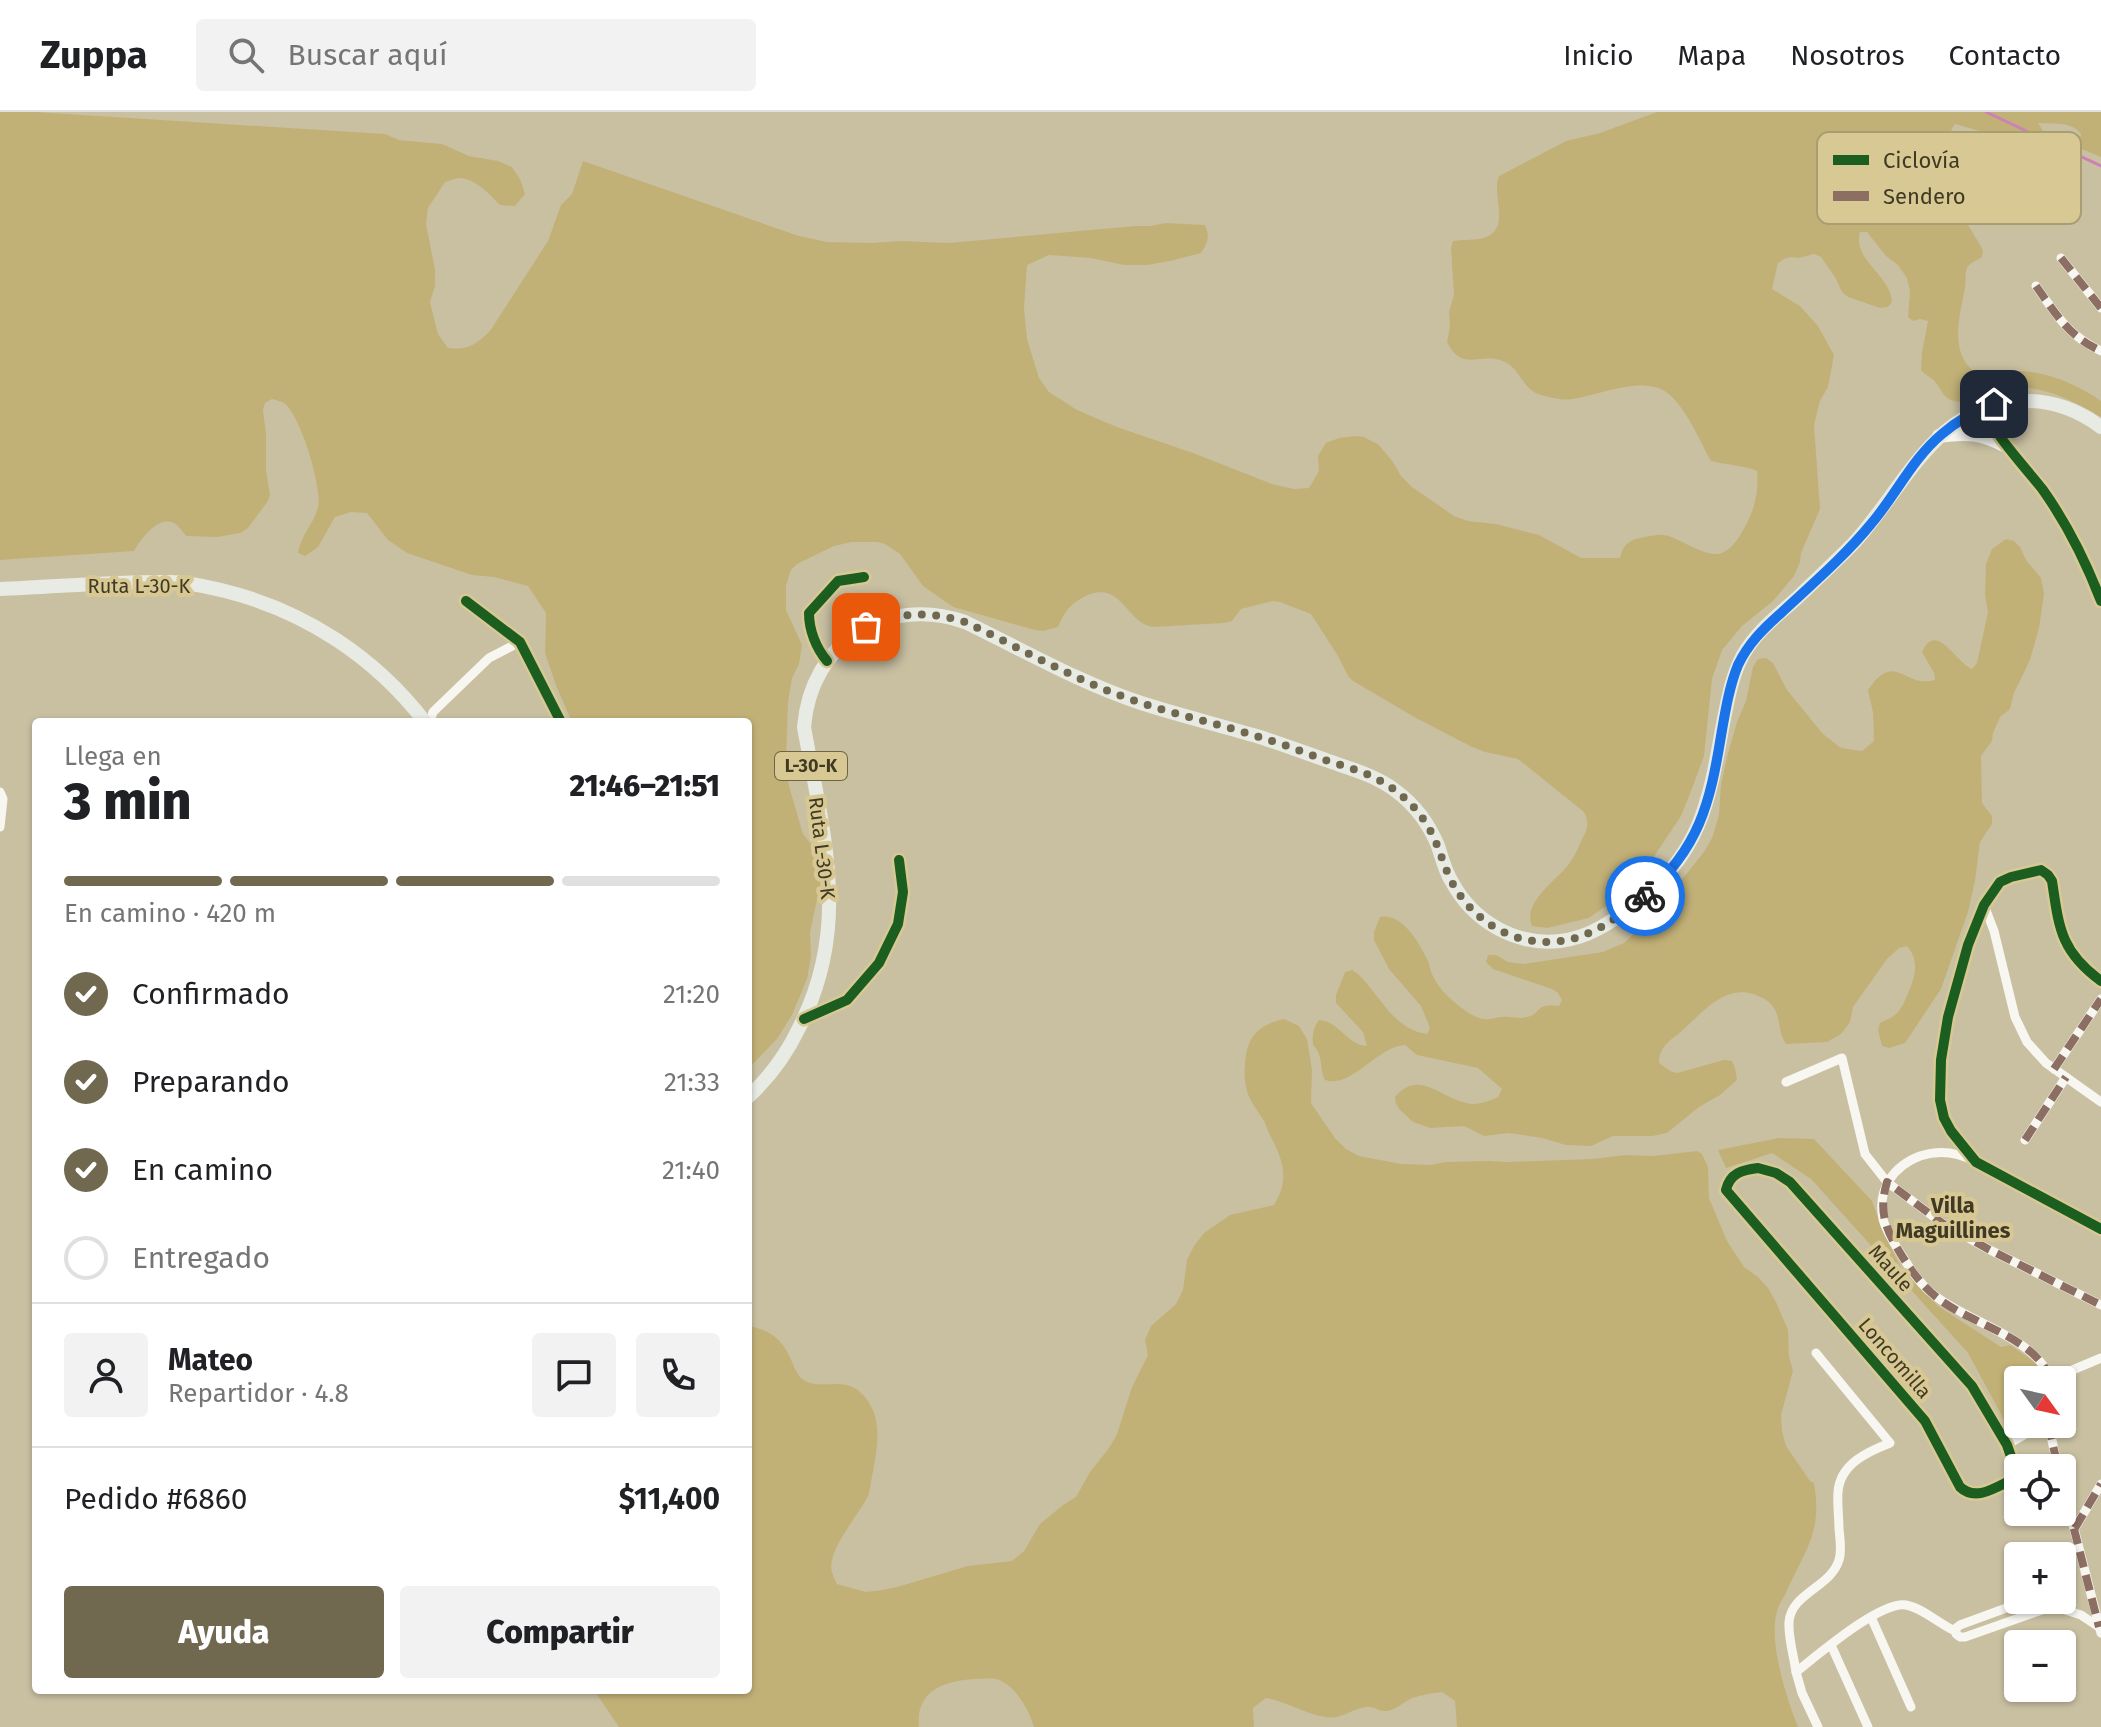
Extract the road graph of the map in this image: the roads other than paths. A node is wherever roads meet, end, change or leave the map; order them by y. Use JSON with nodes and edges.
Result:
{"nodes":[{"id":1,"x":2061,"y":258,"type":"dead end"},
{"id":2,"x":2036,"y":286,"type":"dead end"},
{"id":3,"x":2101,"y":308,"type":"edge"},
{"id":4,"x":2101,"y":351,"type":"edge"},
{"id":5,"x":2007,"y":402,"type":"junction"},
{"id":6,"x":2101,"y":427,"type":"edge"},
{"id":7,"x":1939,"y":436,"type":"junction"},
{"id":8,"x":2010,"y":448,"type":"junction"},
{"id":9,"x":864,"y":577,"type":"dead end"},
{"id":10,"x":0,"y":589,"type":"edge"},
{"id":11,"x":466,"y":601,"type":"dead end"},
{"id":12,"x":2101,"y":601,"type":"edge"},
{"id":13,"x":520,"y":642,"type":"junction"},
{"id":14,"x":827,"y":661,"type":"junction"},
{"id":15,"x":424,"y":718,"type":"edge"},
{"id":16,"x":430,"y":718,"type":"edge"},
{"id":17,"x":559,"y":718,"type":"edge"},
{"id":18,"x":0,"y":792,"type":"edge"},
{"id":19,"x":0,"y":827,"type":"edge"},
{"id":20,"x":899,"y":860,"type":"dead end"},
{"id":21,"x":1984,"y":905,"type":"junction"},
{"id":22,"x":2101,"y":981,"type":"edge"},
{"id":23,"x":2101,"y":999,"type":"edge"},
{"id":24,"x":804,"y":1019,"type":"junction"},
{"id":25,"x":2054,"y":1069,"type":"junction"},
{"id":26,"x":2066,"y":1077,"type":"junction"},
{"id":27,"x":1786,"y":1082,"type":"dead end"},
{"id":28,"x":752,"y":1092,"type":"edge"},
{"id":29,"x":2101,"y":1102,"type":"edge"},
{"id":30,"x":2025,"y":1140,"type":"dead end"},
{"id":31,"x":1976,"y":1162,"type":"junction"},
{"id":32,"x":1887,"y":1182,"type":"junction"},
{"id":33,"x":1726,"y":1190,"type":"joint"},
{"id":34,"x":2101,"y":1229,"type":"edge"},
{"id":35,"x":2101,"y":1305,"type":"edge"},
{"id":36,"x":1816,"y":1353,"type":"dead end"},
{"id":37,"x":2101,"y":1358,"type":"edge"},
{"id":38,"x":2045,"y":1366,"type":"edge"},
{"id":39,"x":2076,"y":1368,"type":"edge"},
{"id":40,"x":2018,"y":1438,"type":"edge"},
{"id":41,"x":2007,"y":1445,"type":"junction"},
{"id":42,"x":2101,"y":1484,"type":"edge"},
{"id":43,"x":2075,"y":1528,"type":"joint"},
{"id":44,"x":2004,"y":1609,"type":"edge"},
{"id":45,"x":2076,"y":1613,"type":"edge"},
{"id":46,"x":2024,"y":1614,"type":"edge"},
{"id":47,"x":1871,"y":1617,"type":"junction"},
{"id":48,"x":2100,"y":1628,"type":"edge"},
{"id":49,"x":1955,"y":1631,"type":"junction"},
{"id":50,"x":1831,"y":1645,"type":"junction"},
{"id":51,"x":1796,"y":1672,"type":"junction"},
{"id":52,"x":1911,"y":1707,"type":"dead end"},
{"id":53,"x":1818,"y":1727,"type":"edge"},
{"id":54,"x":1868,"y":1727,"type":"edge"}],
"edges":[{"from":1,"to":3,"type":"street"},
{"from":2,"to":4,"type":"street"},
{"from":5,"to":6,"type":"main road","number":"L-30-K"},
{"from":5,"to":7,"type":"main road","number":"L-30-K"},
{"from":5,"to":8,"type":"street"},
{"from":7,"to":8,"type":"street"},
{"from":7,"to":14,"type":"main road","name":"Ruta L-30-K","number":"L-30-K"},
{"from":8,"to":12,"type":"street"},
{"from":9,"to":14,"type":"street"},
{"from":10,"to":15,"type":"main road","name":"Ruta L-30-K"},
{"from":11,"to":13,"type":"street"},
{"from":13,"to":16,"type":"street"},
{"from":13,"to":17,"type":"street"},
{"from":14,"to":24,"type":"main road","name":"Ruta L-30-K","number":"L-30-K"},
{"from":18,"to":19,"type":"street"},
{"from":20,"to":24,"type":"street"},
{"from":21,"to":22,"type":"street"},
{"from":21,"to":25,"type":"street"},
{"from":21,"to":31,"type":"street"},
{"from":23,"to":25,"type":"street"},
{"from":24,"to":28,"type":"main road","name":"Ruta L-30-K","number":"L-30-K"},
{"from":25,"to":26,"type":"street"},
{"from":26,"to":29,"type":"street"},
{"from":26,"to":30,"type":"street"},
{"from":27,"to":32,"type":"street"},
{"from":31,"to":32,"type":"street"},
{"from":31,"to":34,"type":"street"},
{"from":32,"to":35,"type":"street"},
{"from":32,"to":38,"type":"street"},
{"from":33,"to":41,"type":"street","name":"Maule"},
{"from":33,"to":41,"type":"street","name":"Loncomilla"},
{"from":36,"to":51,"type":"street"},
{"from":37,"to":39,"type":"street"},
{"from":40,"to":41,"type":"street"},
{"from":42,"to":43,"type":"street"},
{"from":43,"to":48,"type":"street"},
{"from":44,"to":49,"type":"street"},
{"from":45,"to":48,"type":"street"},
{"from":46,"to":49,"type":"street"},
{"from":47,"to":49,"type":"street"},
{"from":47,"to":50,"type":"street"},
{"from":47,"to":52,"type":"street"},
{"from":50,"to":51,"type":"street"},
{"from":50,"to":54,"type":"street"},
{"from":51,"to":53,"type":"street"}]}
